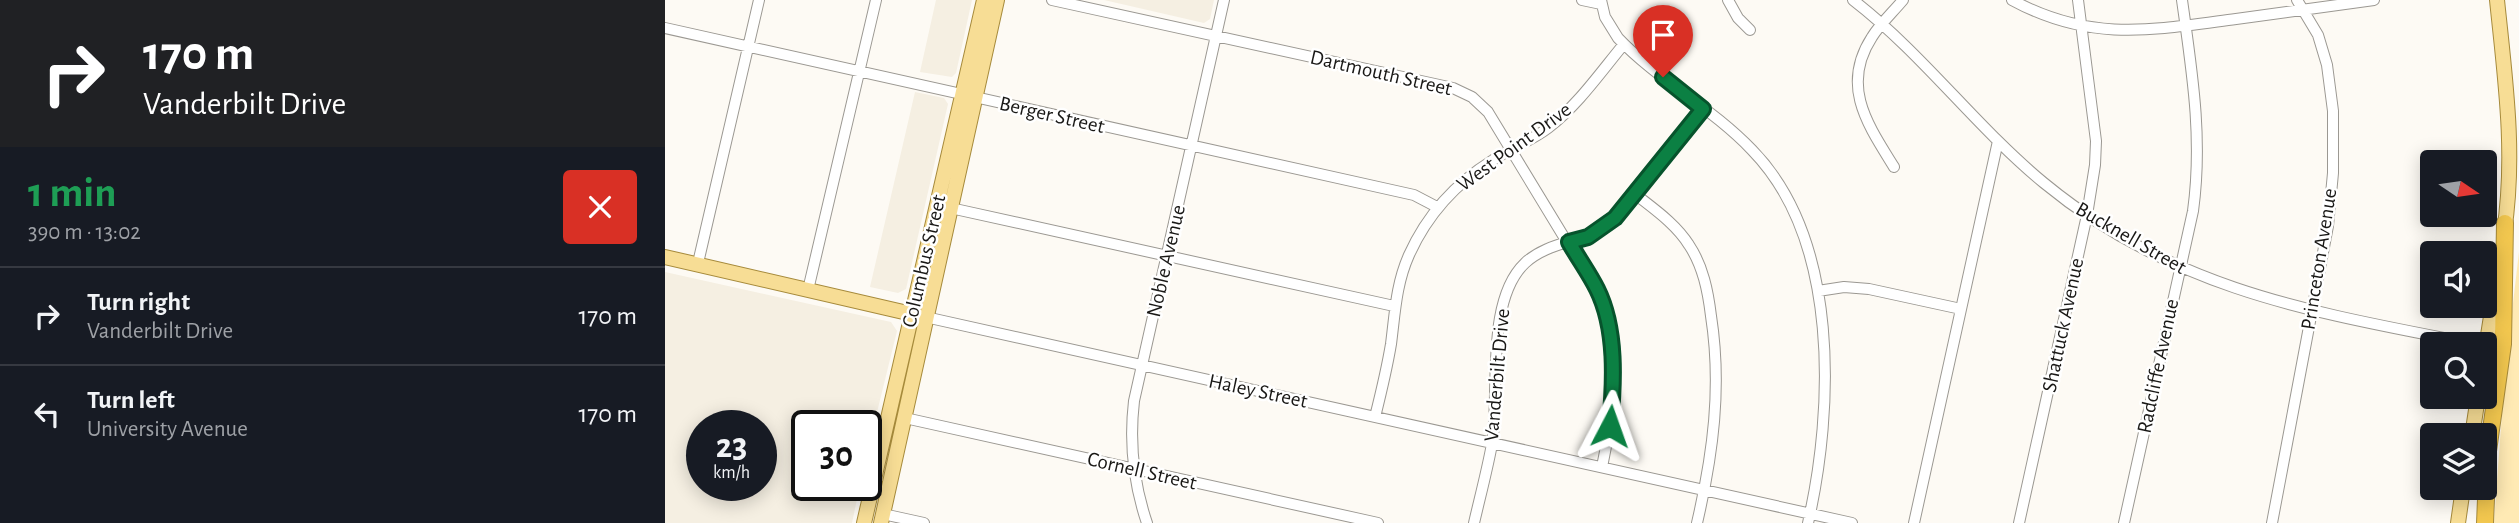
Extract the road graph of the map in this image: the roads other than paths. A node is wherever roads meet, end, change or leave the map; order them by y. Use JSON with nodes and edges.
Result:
{"nodes":[{"id":1,"x":759,"y":0,"type":"edge"},
{"id":2,"x":876,"y":0,"type":"edge"},
{"id":3,"x":984,"y":0,"type":"edge"},
{"id":4,"x":997,"y":0,"type":"edge"},
{"id":5,"x":1052,"y":0,"type":"edge"},
{"id":6,"x":1224,"y":0,"type":"edge"},
{"id":7,"x":1582,"y":0,"type":"edge"},
{"id":8,"x":1728,"y":0,"type":"edge"},
{"id":9,"x":1853,"y":0,"type":"edge"},
{"id":10,"x":1903,"y":0,"type":"edge"},
{"id":11,"x":2013,"y":0,"type":"edge"},
{"id":12,"x":2078,"y":0,"type":"edge"},
{"id":13,"x":2182,"y":0,"type":"edge"},
{"id":14,"x":2374,"y":0,"type":"edge"},
{"id":15,"x":2497,"y":0,"type":"edge"},
{"id":16,"x":1601,"y":2,"type":"edge"},
{"id":17,"x":2300,"y":5,"type":"edge"},
{"id":18,"x":1882,"y":24,"type":"junction"},
{"id":19,"x":2185,"y":26,"type":"junction"},
{"id":20,"x":2082,"y":27,"type":"junction"},
{"id":21,"x":665,"y":28,"type":"edge"},
{"id":22,"x":1750,"y":30,"type":"dead end"},
{"id":23,"x":1216,"y":36,"type":"junction"},
{"id":24,"x":1624,"y":44,"type":"junction"},
{"id":25,"x":748,"y":47,"type":"junction"},
{"id":26,"x":858,"y":71,"type":"junction"},
{"id":27,"x":969,"y":95,"type":"junction"},
{"id":28,"x":1703,"y":109,"type":"junction"},
{"id":29,"x":1998,"y":141,"type":"junction"},
{"id":30,"x":1192,"y":146,"type":"junction"},
{"id":31,"x":1511,"y":150,"type":"junction"},
{"id":32,"x":1894,"y":167,"type":"dead end"},
{"id":33,"x":1635,"y":194,"type":"junction"},
{"id":34,"x":944,"y":207,"type":"junction"},
{"id":35,"x":1437,"y":207,"type":"junction"},
{"id":36,"x":2087,"y":215,"type":"junction"},
{"id":37,"x":2505,"y":223,"type":"junction"},
{"id":38,"x":1569,"y":242,"type":"junction"},
{"id":39,"x":1167,"y":256,"type":"junction"},
{"id":40,"x":665,"y":257,"type":"edge"},
{"id":41,"x":698,"y":264,"type":"junction"},
{"id":42,"x":2180,"y":268,"type":"junction"},
{"id":43,"x":808,"y":290,"type":"junction"},
{"id":44,"x":1818,"y":291,"type":"junction"},
{"id":45,"x":1394,"y":306,"type":"junction"},
{"id":46,"x":1961,"y":309,"type":"junction"},
{"id":47,"x":2312,"y":310,"type":"junction"},
{"id":48,"x":919,"y":315,"type":"junction"},
{"id":49,"x":2487,"y":332,"type":"edge"},
{"id":50,"x":2420,"y":334,"type":"edge"},
{"id":51,"x":1142,"y":365,"type":"junction"},
{"id":52,"x":889,"y":415,"type":"junction"},
{"id":53,"x":1375,"y":417,"type":"junction"},
{"id":54,"x":905,"y":418,"type":"junction"},
{"id":55,"x":1492,"y":443,"type":"junction"},
{"id":56,"x":1602,"y":467,"type":"junction"},
{"id":57,"x":1133,"y":469,"type":"junction"},
{"id":58,"x":1704,"y":490,"type":"junction"},
{"id":59,"x":2461,"y":500,"type":"edge"},
{"id":60,"x":866,"y":516,"type":"edge"},
{"id":61,"x":1809,"y":518,"type":"edge"},
{"id":62,"x":882,"y":519,"type":"edge"},
{"id":63,"x":924,"y":523,"type":"edge"},
{"id":64,"x":1147,"y":523,"type":"edge"},
{"id":65,"x":1378,"y":523,"type":"edge"},
{"id":66,"x":1474,"y":523,"type":"edge"},
{"id":67,"x":1697,"y":523,"type":"edge"},
{"id":68,"x":1852,"y":523,"type":"edge"},
{"id":69,"x":1914,"y":523,"type":"edge"},
{"id":70,"x":2019,"y":523,"type":"edge"},
{"id":71,"x":2124,"y":523,"type":"edge"},
{"id":72,"x":2272,"y":523,"type":"edge"},
{"id":73,"x":2458,"y":523,"type":"edge"},
{"id":74,"x":2485,"y":523,"type":"edge"}],
"edges":[{"from":1,"to":25,"type":"street"},
{"from":2,"to":26,"type":"street"},
{"from":3,"to":27,"type":"main road","name":"Columbus Street"},
{"from":4,"to":27,"type":"main road","name":"Columbus Street"},
{"from":5,"to":23,"type":"street","name":"Dartmouth Street"},
{"from":6,"to":23,"type":"street","name":"Noble Avenue"},
{"from":7,"to":16,"type":"street"},
{"from":8,"to":22,"type":"street"},
{"from":9,"to":18,"type":"street","name":"Bucknell Street"},
{"from":10,"to":18,"type":"street"},
{"from":11,"to":20,"type":"street"},
{"from":12,"to":20,"type":"street","name":"Shattuck Avenue"},
{"from":13,"to":19,"type":"street","name":"Radcliffe Avenue"},
{"from":14,"to":17,"type":"street"},
{"from":15,"to":37,"type":"main road"},
{"from":16,"to":24,"type":"street"},
{"from":17,"to":19,"type":"street"},
{"from":17,"to":47,"type":"street","name":"Princeton Avenue"},
{"from":18,"to":29,"type":"street","name":"Bucknell Street"},
{"from":18,"to":32,"type":"street"},
{"from":19,"to":20,"type":"street"},
{"from":19,"to":42,"type":"street","name":"Radcliffe Avenue"},
{"from":20,"to":36,"type":"street","name":"Shattuck Avenue"},
{"from":21,"to":25,"type":"street","name":"Berger Street"},
{"from":23,"to":30,"type":"street","name":"Noble Avenue"},
{"from":23,"to":31,"type":"street","name":"Dartmouth Street"},
{"from":24,"to":28,"type":"street"},
{"from":24,"to":31,"type":"street","name":"West Point Drive"},
{"from":25,"to":26,"type":"street","name":"Berger Street"},
{"from":25,"to":41,"type":"street"},
{"from":26,"to":27,"type":"street","name":"Berger Street"},
{"from":26,"to":43,"type":"street"},
{"from":27,"to":30,"type":"street","name":"Berger Street"},
{"from":27,"to":34,"type":"main road","name":"Columbus Street"},
{"from":28,"to":33,"type":"street","name":"Vanderbilt Drive"},
{"from":28,"to":44,"type":"street"},
{"from":29,"to":36,"type":"street","name":"Bucknell Street"},
{"from":29,"to":46,"type":"street"},
{"from":30,"to":35,"type":"street","name":"Berger Street"},
{"from":30,"to":39,"type":"street","name":"Noble Avenue"},
{"from":31,"to":35,"type":"street","name":"West Point Drive"},
{"from":31,"to":38,"type":"street","name":"Dartmouth Street"},
{"from":33,"to":38,"type":"street","name":"Vanderbilt Drive"},
{"from":33,"to":58,"type":"street"},
{"from":34,"to":39,"type":"street"},
{"from":34,"to":48,"type":"main road","name":"Columbus Street"},
{"from":35,"to":45,"type":"street","name":"West Point Drive"},
{"from":36,"to":42,"type":"street","name":"Bucknell Street"},
{"from":36,"to":70,"type":"street","name":"Shattuck Avenue"},
{"from":37,"to":49,"type":"main road"},
{"from":37,"to":74,"type":"highway"},
{"from":38,"to":55,"type":"street","name":"Vanderbilt Drive"},
{"from":38,"to":56,"type":"street","name":"Dartmouth Street"},
{"from":39,"to":45,"type":"street"},
{"from":39,"to":51,"type":"street","name":"Noble Avenue"},
{"from":40,"to":41,"type":"main road","name":"Haley Street"},
{"from":41,"to":43,"type":"main road","name":"Haley Street"},
{"from":42,"to":47,"type":"street","name":"Bucknell Street"},
{"from":42,"to":71,"type":"street","name":"Radcliffe Avenue"},
{"from":43,"to":48,"type":"main road","name":"Haley Street"},
{"from":44,"to":46,"type":"street"},
{"from":44,"to":61,"type":"street"},
{"from":45,"to":53,"type":"street","name":"West Point Drive"},
{"from":46,"to":69,"type":"street"},
{"from":47,"to":50,"type":"street","name":"Bucknell Street"},
{"from":47,"to":72,"type":"street","name":"Princeton Avenue"},
{"from":48,"to":51,"type":"street","name":"Haley Street"},
{"from":48,"to":52,"type":"main road","name":"Columbus Street"},
{"from":48,"to":54,"type":"main road","name":"Columbus Street"},
{"from":51,"to":53,"type":"street","name":"Haley Street"},
{"from":51,"to":57,"type":"street","name":"Noble Avenue"},
{"from":52,"to":54,"type":"main road"},
{"from":52,"to":60,"type":"main road","name":"Columbus Street"},
{"from":53,"to":55,"type":"street","name":"Haley Street"},
{"from":54,"to":57,"type":"street","name":"Cornell Street"},
{"from":54,"to":62,"type":"main road","name":"Columbus Street"},
{"from":55,"to":56,"type":"street","name":"Haley Street"},
{"from":55,"to":66,"type":"street","name":"Vanderbilt Drive"},
{"from":56,"to":58,"type":"street","name":"Haley Street"},
{"from":57,"to":64,"type":"street","name":"Noble Avenue"},
{"from":57,"to":65,"type":"street","name":"Cornell Street"},
{"from":58,"to":61,"type":"street","name":"Haley Street"},
{"from":58,"to":67,"type":"street"},
{"from":59,"to":73,"type":"main road"},
{"from":60,"to":62,"type":"main road"},
{"from":61,"to":68,"type":"street","name":"Haley Street"},
{"from":62,"to":63,"type":"street"}]}
